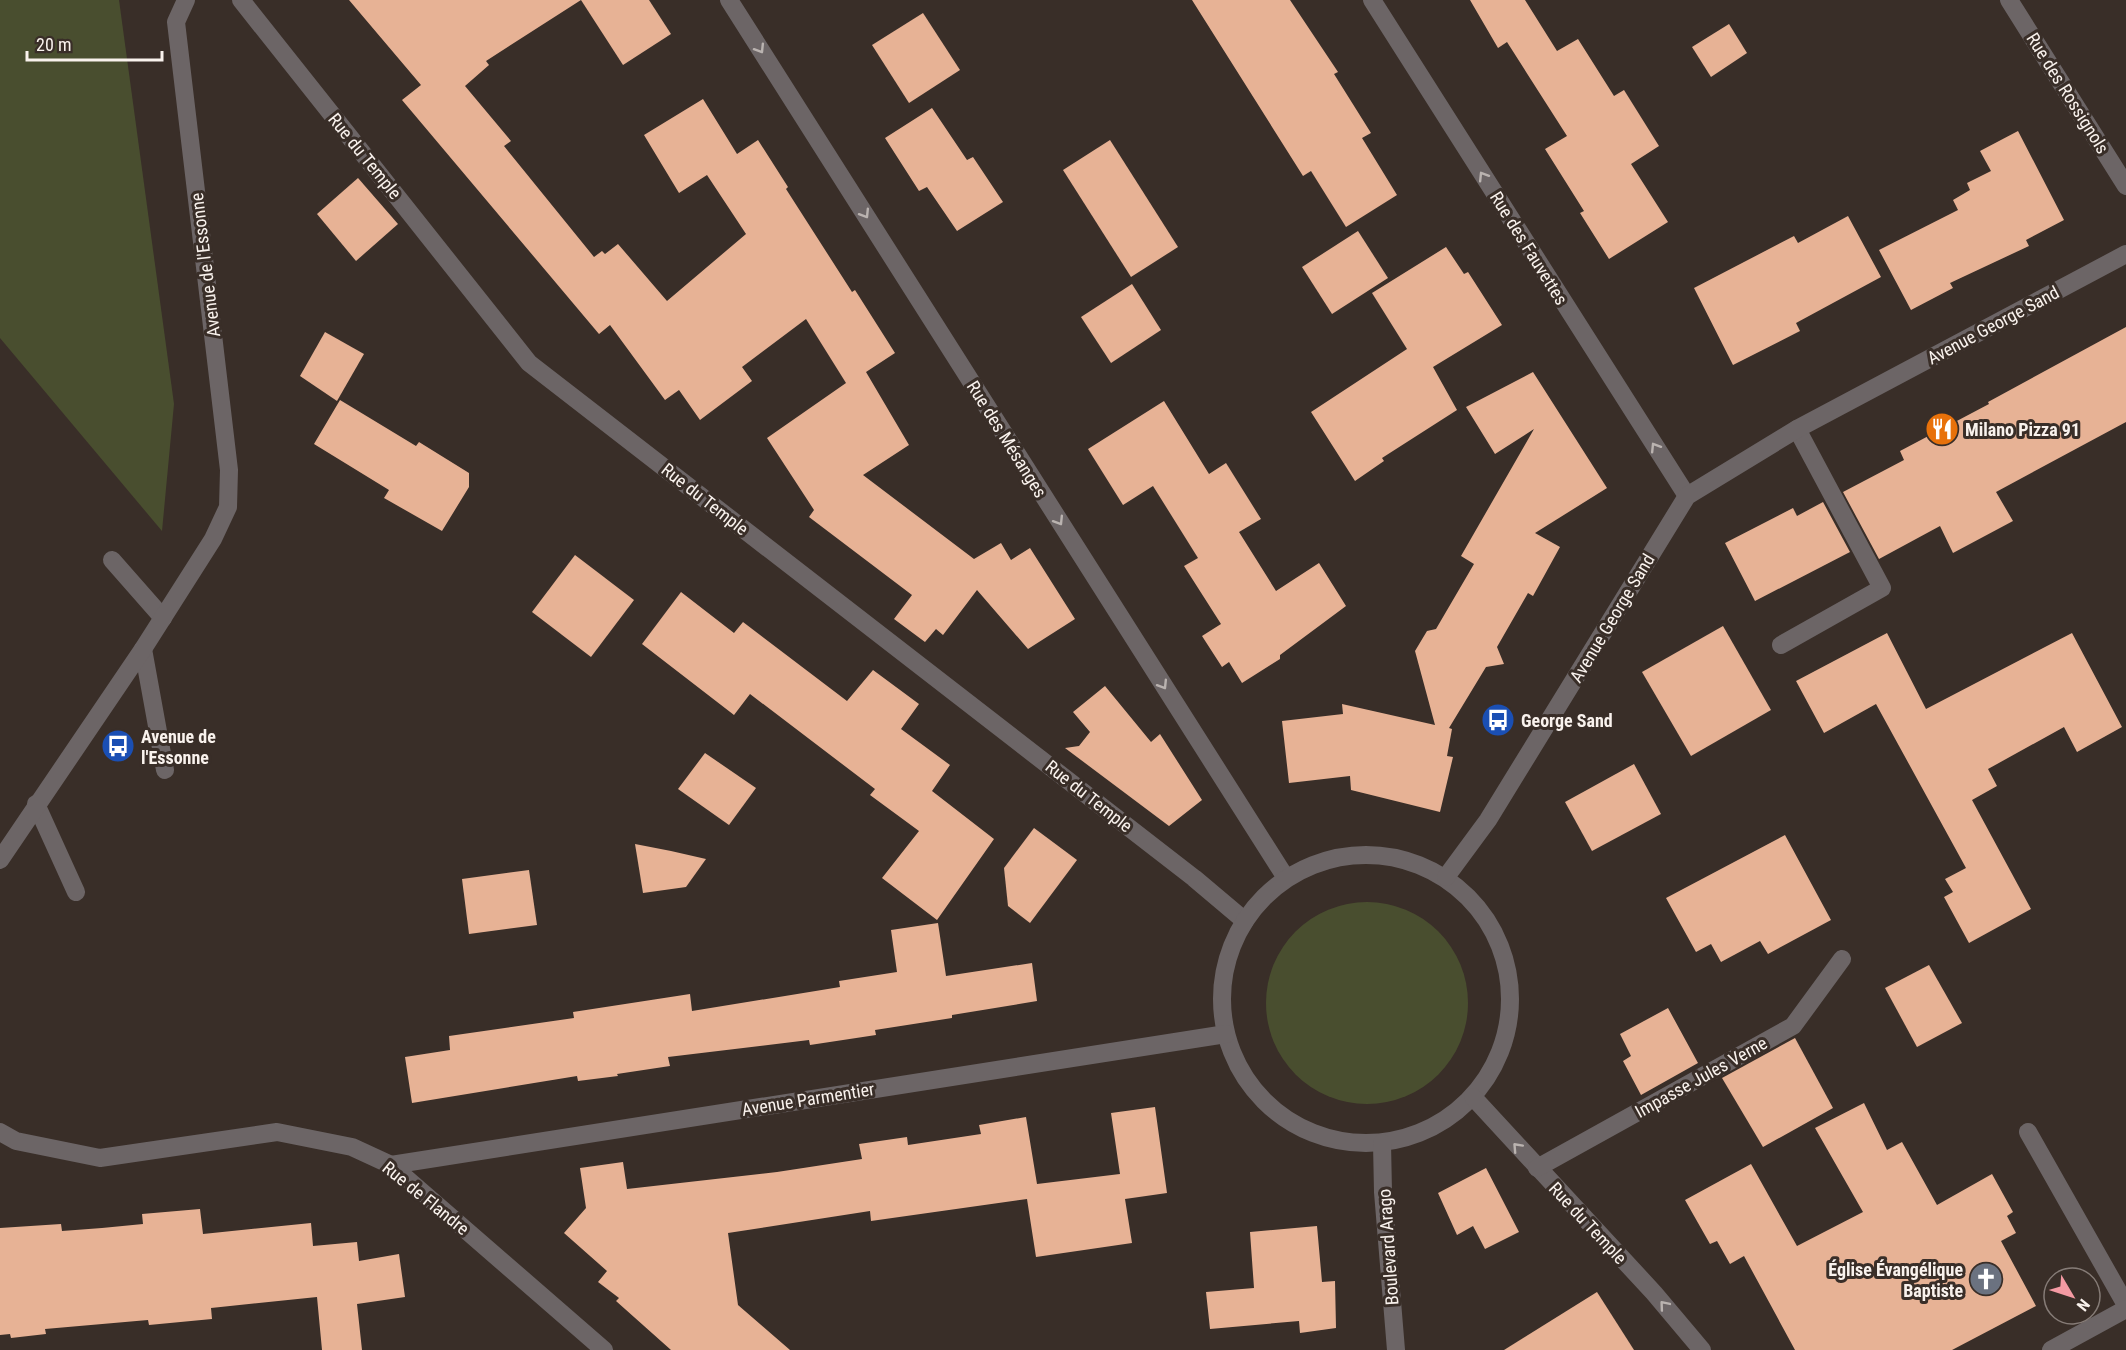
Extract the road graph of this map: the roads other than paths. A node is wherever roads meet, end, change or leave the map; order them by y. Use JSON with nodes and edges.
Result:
{"nodes":[{"id":1,"x":186,"y":0,"type":"edge"},
{"id":2,"x":240,"y":0,"type":"edge"},
{"id":3,"x":729,"y":0,"type":"edge"},
{"id":4,"x":1372,"y":0,"type":"edge"},
{"id":5,"x":2010,"y":0,"type":"edge"},
{"id":6,"x":2126,"y":186,"type":"edge"},
{"id":7,"x":2126,"y":254,"type":"edge"},
{"id":8,"x":1797,"y":429,"type":"junction"},
{"id":9,"x":1687,"y":496,"type":"junction"},
{"id":10,"x":112,"y":560,"type":"dead end"},
{"id":11,"x":163,"y":618,"type":"junction"},
{"id":12,"x":1781,"y":645,"type":"dead end"},
{"id":13,"x":143,"y":649,"type":"junction"},
{"id":14,"x":165,"y":770,"type":"dead end"},
{"id":15,"x":36,"y":804,"type":"junction"},
{"id":16,"x":0,"y":860,"type":"edge"},
{"id":17,"x":1446,"y":877,"type":"junction"},
{"id":18,"x":1286,"y":878,"type":"junction"},
{"id":19,"x":76,"y":892,"type":"dead end"},
{"id":20,"x":1245,"y":921,"type":"junction"},
{"id":21,"x":1842,"y":959,"type":"dead end"},
{"id":22,"x":1226,"y":1034,"type":"junction"},
{"id":23,"x":1473,"y":1097,"type":"junction"},
{"id":24,"x":0,"y":1132,"type":"edge"},
{"id":25,"x":2028,"y":1132,"type":"dead end"},
{"id":26,"x":1382,"y":1143,"type":"junction"},
{"id":27,"x":391,"y":1165,"type":"junction"},
{"id":28,"x":1537,"y":1168,"type":"junction"},
{"id":29,"x":2126,"y":1307,"type":"edge"},
{"id":30,"x":604,"y":1350,"type":"edge"},
{"id":31,"x":1396,"y":1350,"type":"edge"},
{"id":32,"x":1702,"y":1350,"type":"edge"},
{"id":33,"x":2051,"y":1350,"type":"edge"}],
"edges":[{"from":1,"to":11,"type":"street","name":"Avenue de l'Essonne"},
{"from":2,"to":20,"type":"street","name":"Rue du Temple"},
{"from":3,"to":18,"type":"street","name":"Rue des Mésanges","one_way":true},
{"from":9,"to":4,"type":"street","name":"Rue des Fauvettes","one_way":true},
{"from":5,"to":6,"type":"street","name":"Rue des Rossignols"},
{"from":7,"to":8,"type":"street","name":"Avenue George Sand"},
{"from":8,"to":9,"type":"street","name":"Avenue George Sand"},
{"from":8,"to":12,"type":"street"},
{"from":9,"to":17,"type":"street","name":"Avenue George Sand"},
{"from":10,"to":11,"type":"street"},
{"from":11,"to":13,"type":"street","name":"Avenue de l'Essonne"},
{"from":13,"to":14,"type":"street"},
{"from":13,"to":15,"type":"street","name":"Avenue de l'Essonne"},
{"from":15,"to":16,"type":"street","name":"Avenue de l'Essonne"},
{"from":15,"to":19,"type":"street"},
{"from":17,"to":18,"type":"street"},
{"from":17,"to":23,"type":"street"},
{"from":18,"to":20,"type":"street"},
{"from":20,"to":22,"type":"street"},
{"from":21,"to":28,"type":"street","name":"Impasse Jules Verne"},
{"from":22,"to":26,"type":"street"},
{"from":22,"to":27,"type":"street","name":"Avenue Parmentier"},
{"from":23,"to":26,"type":"street"},
{"from":28,"to":23,"type":"street","name":"Rue du Temple","one_way":true},
{"from":24,"to":27,"type":"street","name":"Rue de Flandre"},
{"from":25,"to":29,"type":"street"},
{"from":26,"to":31,"type":"street","name":"Boulevard Arago"},
{"from":27,"to":30,"type":"street","name":"Rue de Flandre"},
{"from":32,"to":28,"type":"street","name":"Rue du Temple","one_way":true},
{"from":29,"to":33,"type":"street"}]}
